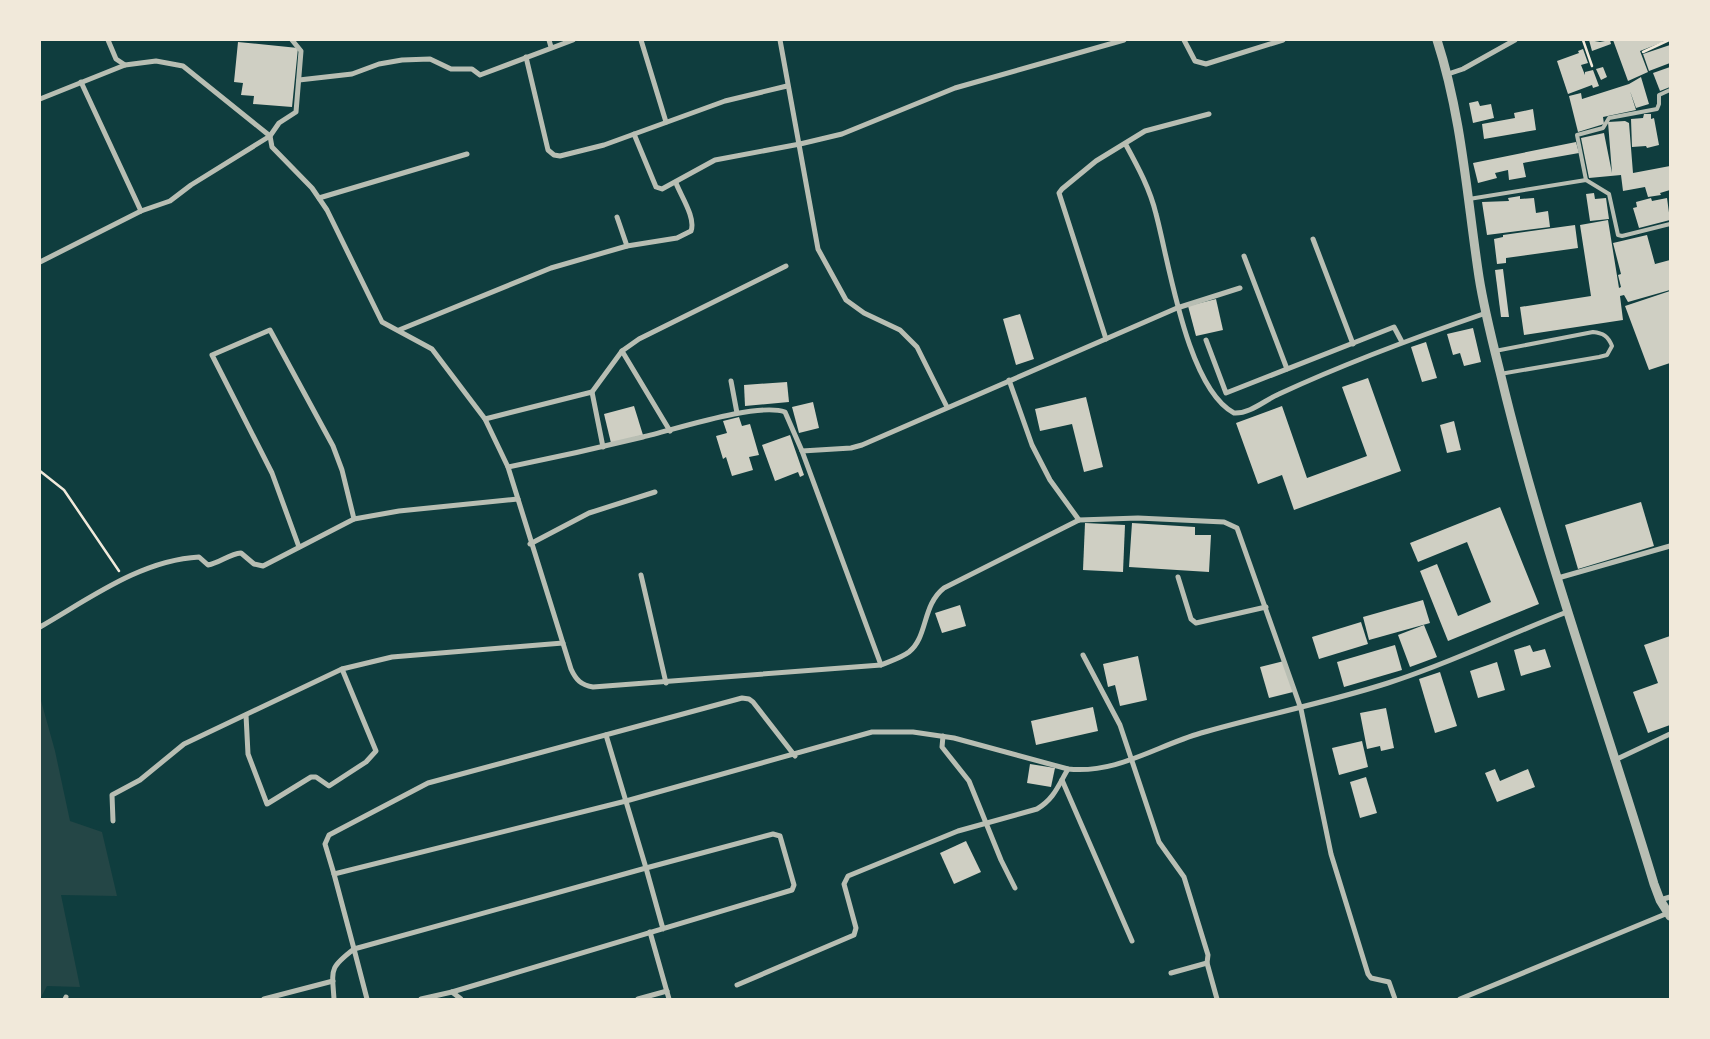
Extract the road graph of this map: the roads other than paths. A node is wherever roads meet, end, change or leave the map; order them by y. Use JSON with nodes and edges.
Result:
{"nodes":[{"id":1,"x":108,"y":40,"type":"edge"},
{"id":2,"x":292,"y":40,"type":"edge"},
{"id":3,"x":549,"y":40,"type":"edge"},
{"id":4,"x":573,"y":40,"type":"edge"},
{"id":5,"x":641,"y":40,"type":"edge"},
{"id":6,"x":780,"y":40,"type":"edge"},
{"id":7,"x":1124,"y":40,"type":"edge"},
{"id":8,"x":1184,"y":40,"type":"edge"},
{"id":9,"x":1283,"y":40,"type":"edge"},
{"id":10,"x":1437,"y":40,"type":"edge"},
{"id":11,"x":1515,"y":40,"type":"edge"},
{"id":12,"x":551,"y":47,"type":"junction"},
{"id":13,"x":526,"y":57,"type":"junction"},
{"id":14,"x":125,"y":65,"type":"junction"},
{"id":15,"x":1448,"y":74,"type":"junction"},
{"id":16,"x":299,"y":80,"type":"junction"},
{"id":17,"x":81,"y":82,"type":"junction"},
{"id":18,"x":787,"y":86,"type":"junction"},
{"id":19,"x":1670,"y":90,"type":"edge"},
{"id":20,"x":40,"y":99,"type":"edge"},
{"id":21,"x":1209,"y":114,"type":"dead end"},
{"id":22,"x":666,"y":122,"type":"junction"},
{"id":23,"x":634,"y":134,"type":"junction"},
{"id":24,"x":270,"y":136,"type":"junction"},
{"id":25,"x":800,"y":144,"type":"junction"},
{"id":26,"x":1126,"y":145,"type":"junction"},
{"id":27,"x":467,"y":154,"type":"dead end"},
{"id":28,"x":1586,"y":180,"type":"junction"},
{"id":29,"x":676,"y":183,"type":"junction"},
{"id":30,"x":318,"y":198,"type":"junction"},
{"id":31,"x":1469,"y":199,"type":"dead end"},
{"id":32,"x":141,"y":211,"type":"junction"},
{"id":33,"x":617,"y":217,"type":"dead end"},
{"id":34,"x":1670,"y":224,"type":"edge"},
{"id":35,"x":1313,"y":239,"type":"dead end"},
{"id":36,"x":627,"y":246,"type":"junction"},
{"id":37,"x":1244,"y":256,"type":"dead end"},
{"id":38,"x":40,"y":262,"type":"edge"},
{"id":39,"x":786,"y":266,"type":"dead end"},
{"id":40,"x":1240,"y":288,"type":"dead end"},
{"id":41,"x":1177,"y":308,"type":"junction"},
{"id":42,"x":1486,"y":313,"type":"junction"},
{"id":43,"x":399,"y":330,"type":"junction"},
{"id":44,"x":1106,"y":339,"type":"junction"},
{"id":45,"x":1206,"y":340,"type":"dead end"},
{"id":46,"x":1402,"y":342,"type":"junction"},
{"id":47,"x":1353,"y":344,"type":"junction"},
{"id":48,"x":622,"y":351,"type":"junction"},
{"id":49,"x":1495,"y":351,"type":"junction"},
{"id":50,"x":1287,"y":369,"type":"junction"},
{"id":51,"x":1500,"y":374,"type":"junction"},
{"id":52,"x":1009,"y":380,"type":"junction"},
{"id":53,"x":731,"y":381,"type":"dead end"},
{"id":54,"x":592,"y":392,"type":"junction"},
{"id":55,"x":947,"y":407,"type":"junction"},
{"id":56,"x":737,"y":413,"type":"junction"},
{"id":57,"x":485,"y":419,"type":"junction"},
{"id":58,"x":670,"y":431,"type":"junction"},
{"id":59,"x":603,"y":447,"type":"junction"},
{"id":60,"x":802,"y":451,"type":"junction"},
{"id":61,"x":508,"y":467,"type":"junction"},
{"id":62,"x":655,"y":492,"type":"dead end"},
{"id":63,"x":518,"y":499,"type":"junction"},
{"id":64,"x":354,"y":519,"type":"junction"},
{"id":65,"x":1079,"y":520,"type":"junction"},
{"id":66,"x":530,"y":544,"type":"junction"},
{"id":67,"x":1670,"y":546,"type":"edge"},
{"id":68,"x":299,"y":547,"type":"junction"},
{"id":69,"x":642,"y":574,"type":"dead end"},
{"id":70,"x":1178,"y":578,"type":"dead end"},
{"id":71,"x":1558,"y":578,"type":"junction"},
{"id":72,"x":1266,"y":607,"type":"junction"},
{"id":73,"x":1567,"y":612,"type":"junction"},
{"id":74,"x":40,"y":627,"type":"edge"},
{"id":75,"x":563,"y":643,"type":"junction"},
{"id":76,"x":1083,"y":655,"type":"dead end"},
{"id":77,"x":881,"y":665,"type":"junction"},
{"id":78,"x":342,"y":669,"type":"junction"},
{"id":79,"x":666,"y":683,"type":"junction"},
{"id":80,"x":1301,"y":709,"type":"junction"},
{"id":81,"x":246,"y":714,"type":"junction"},
{"id":82,"x":1670,"y":734,"type":"edge"},
{"id":83,"x":606,"y":735,"type":"junction"},
{"id":84,"x":943,"y":736,"type":"junction"},
{"id":85,"x":795,"y":756,"type":"junction"},
{"id":86,"x":1133,"y":760,"type":"junction"},
{"id":87,"x":1617,"y":760,"type":"junction"},
{"id":88,"x":1068,"y":769,"type":"junction"},
{"id":89,"x":1062,"y":780,"type":"junction"},
{"id":90,"x":626,"y":801,"type":"junction"},
{"id":91,"x":113,"y":821,"type":"dead end"},
{"id":92,"x":985,"y":822,"type":"junction"},
{"id":93,"x":646,"y":868,"type":"junction"},
{"id":94,"x":334,"y":874,"type":"junction"},
{"id":95,"x":1015,"y":888,"type":"dead end"},
{"id":96,"x":1670,"y":897,"type":"edge"},
{"id":97,"x":1660,"y":900,"type":"junction"},
{"id":98,"x":1669,"y":914,"type":"edge"},
{"id":99,"x":663,"y":929,"type":"junction"},
{"id":100,"x":650,"y":932,"type":"junction"},
{"id":101,"x":1132,"y":941,"type":"dead end"},
{"id":102,"x":354,"y":949,"type":"junction"},
{"id":103,"x":1207,"y":963,"type":"junction"},
{"id":104,"x":1171,"y":973,"type":"dead end"},
{"id":105,"x":333,"y":981,"type":"junction"},
{"id":106,"x":737,"y":985,"type":"dead end"},
{"id":107,"x":667,"y":991,"type":"junction"},
{"id":108,"x":452,"y":992,"type":"junction"},
{"id":109,"x":264,"y":999,"type":"edge"},
{"id":110,"x":334,"y":999,"type":"edge"},
{"id":111,"x":367,"y":999,"type":"edge"},
{"id":112,"x":421,"y":999,"type":"edge"},
{"id":113,"x":461,"y":999,"type":"edge"},
{"id":114,"x":638,"y":999,"type":"edge"},
{"id":115,"x":669,"y":999,"type":"edge"},
{"id":116,"x":1217,"y":999,"type":"edge"},
{"id":117,"x":1395,"y":999,"type":"edge"},
{"id":118,"x":1460,"y":999,"type":"edge"}],
"edges":[{"from":1,"to":14,"type":"street"},
{"from":2,"to":16,"type":"street"},
{"from":3,"to":12,"type":"street"},
{"from":4,"to":12,"type":"street"},
{"from":5,"to":22,"type":"street"},
{"from":6,"to":18,"type":"street"},
{"from":7,"to":25,"type":"street"},
{"from":8,"to":9,"type":"street"},
{"from":10,"to":15,"type":"street"},
{"from":11,"to":15,"type":"street"},
{"from":12,"to":13,"type":"street"},
{"from":13,"to":16,"type":"street"},
{"from":13,"to":23,"type":"street"},
{"from":14,"to":17,"type":"street"},
{"from":14,"to":24,"type":"street"},
{"from":15,"to":42,"type":"street"},
{"from":16,"to":24,"type":"street"},
{"from":17,"to":20,"type":"street"},
{"from":17,"to":32,"type":"street"},
{"from":18,"to":22,"type":"street"},
{"from":18,"to":25,"type":"street"},
{"from":19,"to":28,"type":"lane"},
{"from":21,"to":26,"type":"street"},
{"from":22,"to":23,"type":"street"},
{"from":23,"to":29,"type":"street"},
{"from":24,"to":30,"type":"street"},
{"from":24,"to":32,"type":"street"},
{"from":25,"to":29,"type":"street"},
{"from":25,"to":55,"type":"street"},
{"from":26,"to":41,"type":"street"},
{"from":26,"to":44,"type":"street"},
{"from":27,"to":30,"type":"street"},
{"from":28,"to":31,"type":"lane"},
{"from":28,"to":34,"type":"lane"},
{"from":29,"to":36,"type":"street"},
{"from":30,"to":43,"type":"street"},
{"from":32,"to":38,"type":"street"},
{"from":33,"to":36,"type":"street"},
{"from":35,"to":47,"type":"street"},
{"from":36,"to":43,"type":"street"},
{"from":37,"to":50,"type":"street"},
{"from":39,"to":48,"type":"street"},
{"from":40,"to":41,"type":"street"},
{"from":41,"to":44,"type":"street"},
{"from":41,"to":46,"type":"street"},
{"from":42,"to":46,"type":"street"},
{"from":42,"to":49,"type":"street"},
{"from":43,"to":57,"type":"street"},
{"from":44,"to":52,"type":"street"},
{"from":45,"to":50,"type":"street"},
{"from":46,"to":47,"type":"street"},
{"from":47,"to":50,"type":"street"},
{"from":48,"to":54,"type":"street"},
{"from":48,"to":58,"type":"street"},
{"from":49,"to":51,"type":"street"},
{"from":49,"to":51,"type":"lane"},
{"from":51,"to":71,"type":"street"},
{"from":52,"to":55,"type":"street"},
{"from":52,"to":65,"type":"street"},
{"from":53,"to":56,"type":"street"},
{"from":54,"to":57,"type":"street"},
{"from":54,"to":59,"type":"street"},
{"from":55,"to":60,"type":"street"},
{"from":56,"to":58,"type":"street"},
{"from":56,"to":60,"type":"street"},
{"from":57,"to":61,"type":"street"},
{"from":58,"to":59,"type":"street"},
{"from":59,"to":61,"type":"street"},
{"from":60,"to":77,"type":"street"},
{"from":61,"to":63,"type":"street"},
{"from":62,"to":66,"type":"street"},
{"from":63,"to":64,"type":"street"},
{"from":63,"to":66,"type":"street"},
{"from":64,"to":68,"type":"street"},
{"from":64,"to":68,"type":"street"},
{"from":65,"to":72,"type":"street"},
{"from":65,"to":77,"type":"street"},
{"from":66,"to":75,"type":"street"},
{"from":67,"to":71,"type":"street"},
{"from":68,"to":74,"type":"street"},
{"from":69,"to":79,"type":"street"},
{"from":70,"to":72,"type":"street"},
{"from":71,"to":73,"type":"street"},
{"from":72,"to":80,"type":"street"},
{"from":73,"to":80,"type":"street"},
{"from":73,"to":87,"type":"street"},
{"from":75,"to":78,"type":"street"},
{"from":75,"to":79,"type":"street"},
{"from":76,"to":86,"type":"street"},
{"from":77,"to":79,"type":"street"},
{"from":78,"to":81,"type":"street"},
{"from":78,"to":81,"type":"street"},
{"from":80,"to":86,"type":"street"},
{"from":80,"to":117,"type":"street"},
{"from":81,"to":91,"type":"street"},
{"from":82,"to":87,"type":"street"},
{"from":83,"to":85,"type":"street"},
{"from":83,"to":90,"type":"street"},
{"from":83,"to":94,"type":"street"},
{"from":84,"to":85,"type":"street"},
{"from":84,"to":88,"type":"street"},
{"from":84,"to":92,"type":"street"},
{"from":85,"to":90,"type":"street"},
{"from":86,"to":88,"type":"street"},
{"from":86,"to":103,"type":"street"},
{"from":87,"to":97,"type":"street"},
{"from":88,"to":89,"type":"street"},
{"from":89,"to":92,"type":"street"},
{"from":89,"to":101,"type":"street"},
{"from":90,"to":93,"type":"street"},
{"from":90,"to":94,"type":"street"},
{"from":92,"to":95,"type":"street"},
{"from":92,"to":106,"type":"street"},
{"from":93,"to":99,"type":"street"},
{"from":93,"to":99,"type":"street"},
{"from":93,"to":102,"type":"street"},
{"from":94,"to":102,"type":"street"},
{"from":96,"to":97,"type":"street"},
{"from":97,"to":98,"type":"street"},
{"from":98,"to":118,"type":"street"},
{"from":99,"to":100,"type":"street"},
{"from":100,"to":107,"type":"street"},
{"from":100,"to":108,"type":"street"},
{"from":102,"to":105,"type":"street"},
{"from":102,"to":111,"type":"street"},
{"from":103,"to":104,"type":"street"},
{"from":103,"to":116,"type":"street"},
{"from":105,"to":109,"type":"street"},
{"from":105,"to":110,"type":"street"},
{"from":107,"to":114,"type":"street"},
{"from":107,"to":115,"type":"street"},
{"from":108,"to":112,"type":"street"},
{"from":108,"to":113,"type":"street"}]}
